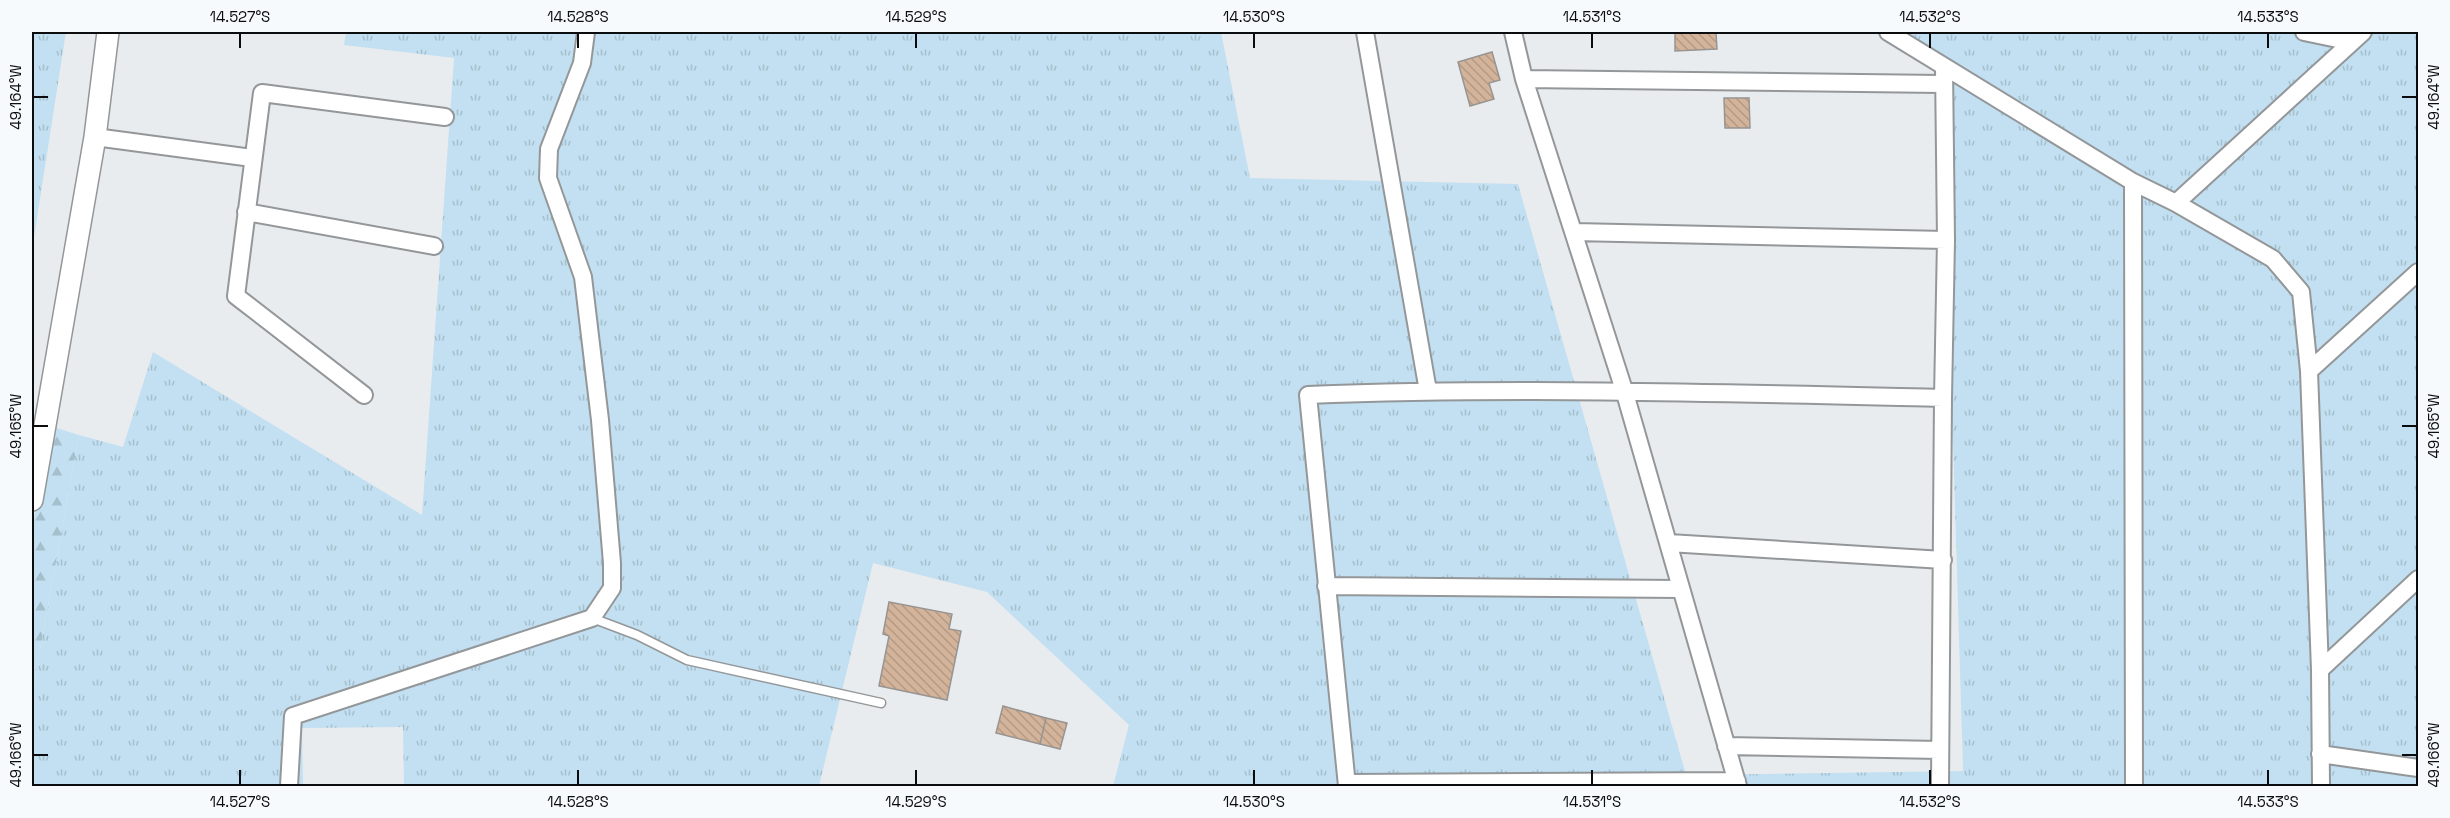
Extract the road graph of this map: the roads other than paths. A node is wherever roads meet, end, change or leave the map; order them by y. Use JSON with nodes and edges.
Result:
{"nodes":[{"id":1,"x":108,"y":32,"type":"edge"},
{"id":2,"x":586,"y":32,"type":"edge"},
{"id":3,"x":1365,"y":32,"type":"edge"},
{"id":4,"x":1513,"y":32,"type":"edge"},
{"id":5,"x":1888,"y":32,"type":"edge"},
{"id":6,"x":2304,"y":32,"type":"edge"},
{"id":7,"x":2357,"y":37,"type":"edge"},
{"id":8,"x":1944,"y":67,"type":"junction"},
{"id":9,"x":1524,"y":79,"type":"junction"},
{"id":10,"x":1942,"y":84,"type":"junction"},
{"id":11,"x":445,"y":117,"type":"dead end"},
{"id":12,"x":95,"y":137,"type":"junction"},
{"id":13,"x":252,"y":159,"type":"junction"},
{"id":14,"x":2133,"y":182,"type":"junction"},
{"id":15,"x":2176,"y":203,"type":"junction"},
{"id":16,"x":246,"y":212,"type":"junction"},
{"id":17,"x":1574,"y":232,"type":"junction"},
{"id":18,"x":1946,"y":240,"type":"junction"},
{"id":19,"x":434,"y":246,"type":"dead end"},
{"id":20,"x":2418,"y":272,"type":"edge"},
{"id":21,"x":2309,"y":371,"type":"junction"},
{"id":22,"x":1624,"y":390,"type":"junction"},
{"id":23,"x":1428,"y":391,"type":"junction"},
{"id":24,"x":364,"y":395,"type":"dead end"},
{"id":25,"x":1943,"y":398,"type":"junction"},
{"id":26,"x":32,"y":501,"type":"edge"},
{"id":27,"x":1669,"y":543,"type":"junction"},
{"id":28,"x":1943,"y":560,"type":"junction"},
{"id":29,"x":2418,"y":579,"type":"edge"},
{"id":30,"x":1326,"y":586,"type":"junction"},
{"id":31,"x":1681,"y":590,"type":"junction"},
{"id":32,"x":592,"y":618,"type":"junction"},
{"id":33,"x":2320,"y":670,"type":"junction"},
{"id":34,"x":881,"y":703,"type":"dead end"},
{"id":35,"x":1726,"y":746,"type":"junction"},
{"id":36,"x":1940,"y":750,"type":"junction"},
{"id":37,"x":2320,"y":754,"type":"junction"},
{"id":38,"x":2418,"y":768,"type":"edge"},
{"id":39,"x":1738,"y":784,"type":"edge"},
{"id":40,"x":1347,"y":785,"type":"edge"},
{"id":41,"x":289,"y":786,"type":"edge"},
{"id":42,"x":1940,"y":786,"type":"edge"},
{"id":43,"x":2134,"y":786,"type":"edge"},
{"id":44,"x":2321,"y":786,"type":"edge"}],
"edges":[{"from":1,"to":12,"type":"street"},
{"from":2,"to":32,"type":"street"},
{"from":3,"to":23,"type":"street"},
{"from":4,"to":9,"type":"street"},
{"from":5,"to":8,"type":"street"},
{"from":6,"to":7,"type":"street"},
{"from":7,"to":15,"type":"street"},
{"from":8,"to":10,"type":"street"},
{"from":8,"to":14,"type":"street"},
{"from":9,"to":10,"type":"street"},
{"from":9,"to":17,"type":"street"},
{"from":10,"to":18,"type":"street"},
{"from":11,"to":13,"type":"street"},
{"from":12,"to":13,"type":"street"},
{"from":12,"to":26,"type":"street"},
{"from":13,"to":16,"type":"street"},
{"from":14,"to":15,"type":"street"},
{"from":14,"to":43,"type":"street"},
{"from":15,"to":21,"type":"street"},
{"from":16,"to":19,"type":"street"},
{"from":16,"to":24,"type":"street"},
{"from":17,"to":18,"type":"street"},
{"from":17,"to":22,"type":"street"},
{"from":18,"to":25,"type":"street"},
{"from":20,"to":21,"type":"street"},
{"from":21,"to":33,"type":"street"},
{"from":22,"to":23,"type":"street"},
{"from":22,"to":25,"type":"street"},
{"from":22,"to":27,"type":"street"},
{"from":23,"to":30,"type":"street"},
{"from":25,"to":28,"type":"street"},
{"from":27,"to":28,"type":"street"},
{"from":27,"to":31,"type":"street"},
{"from":28,"to":36,"type":"street"},
{"from":29,"to":33,"type":"street"},
{"from":30,"to":31,"type":"street"},
{"from":30,"to":40,"type":"street"},
{"from":31,"to":35,"type":"street"},
{"from":32,"to":34,"type":"lane"},
{"from":32,"to":41,"type":"street"},
{"from":33,"to":37,"type":"street"},
{"from":35,"to":36,"type":"street"},
{"from":35,"to":39,"type":"street"},
{"from":36,"to":42,"type":"street"},
{"from":37,"to":38,"type":"street"},
{"from":37,"to":44,"type":"street"},
{"from":39,"to":40,"type":"street"}]}
